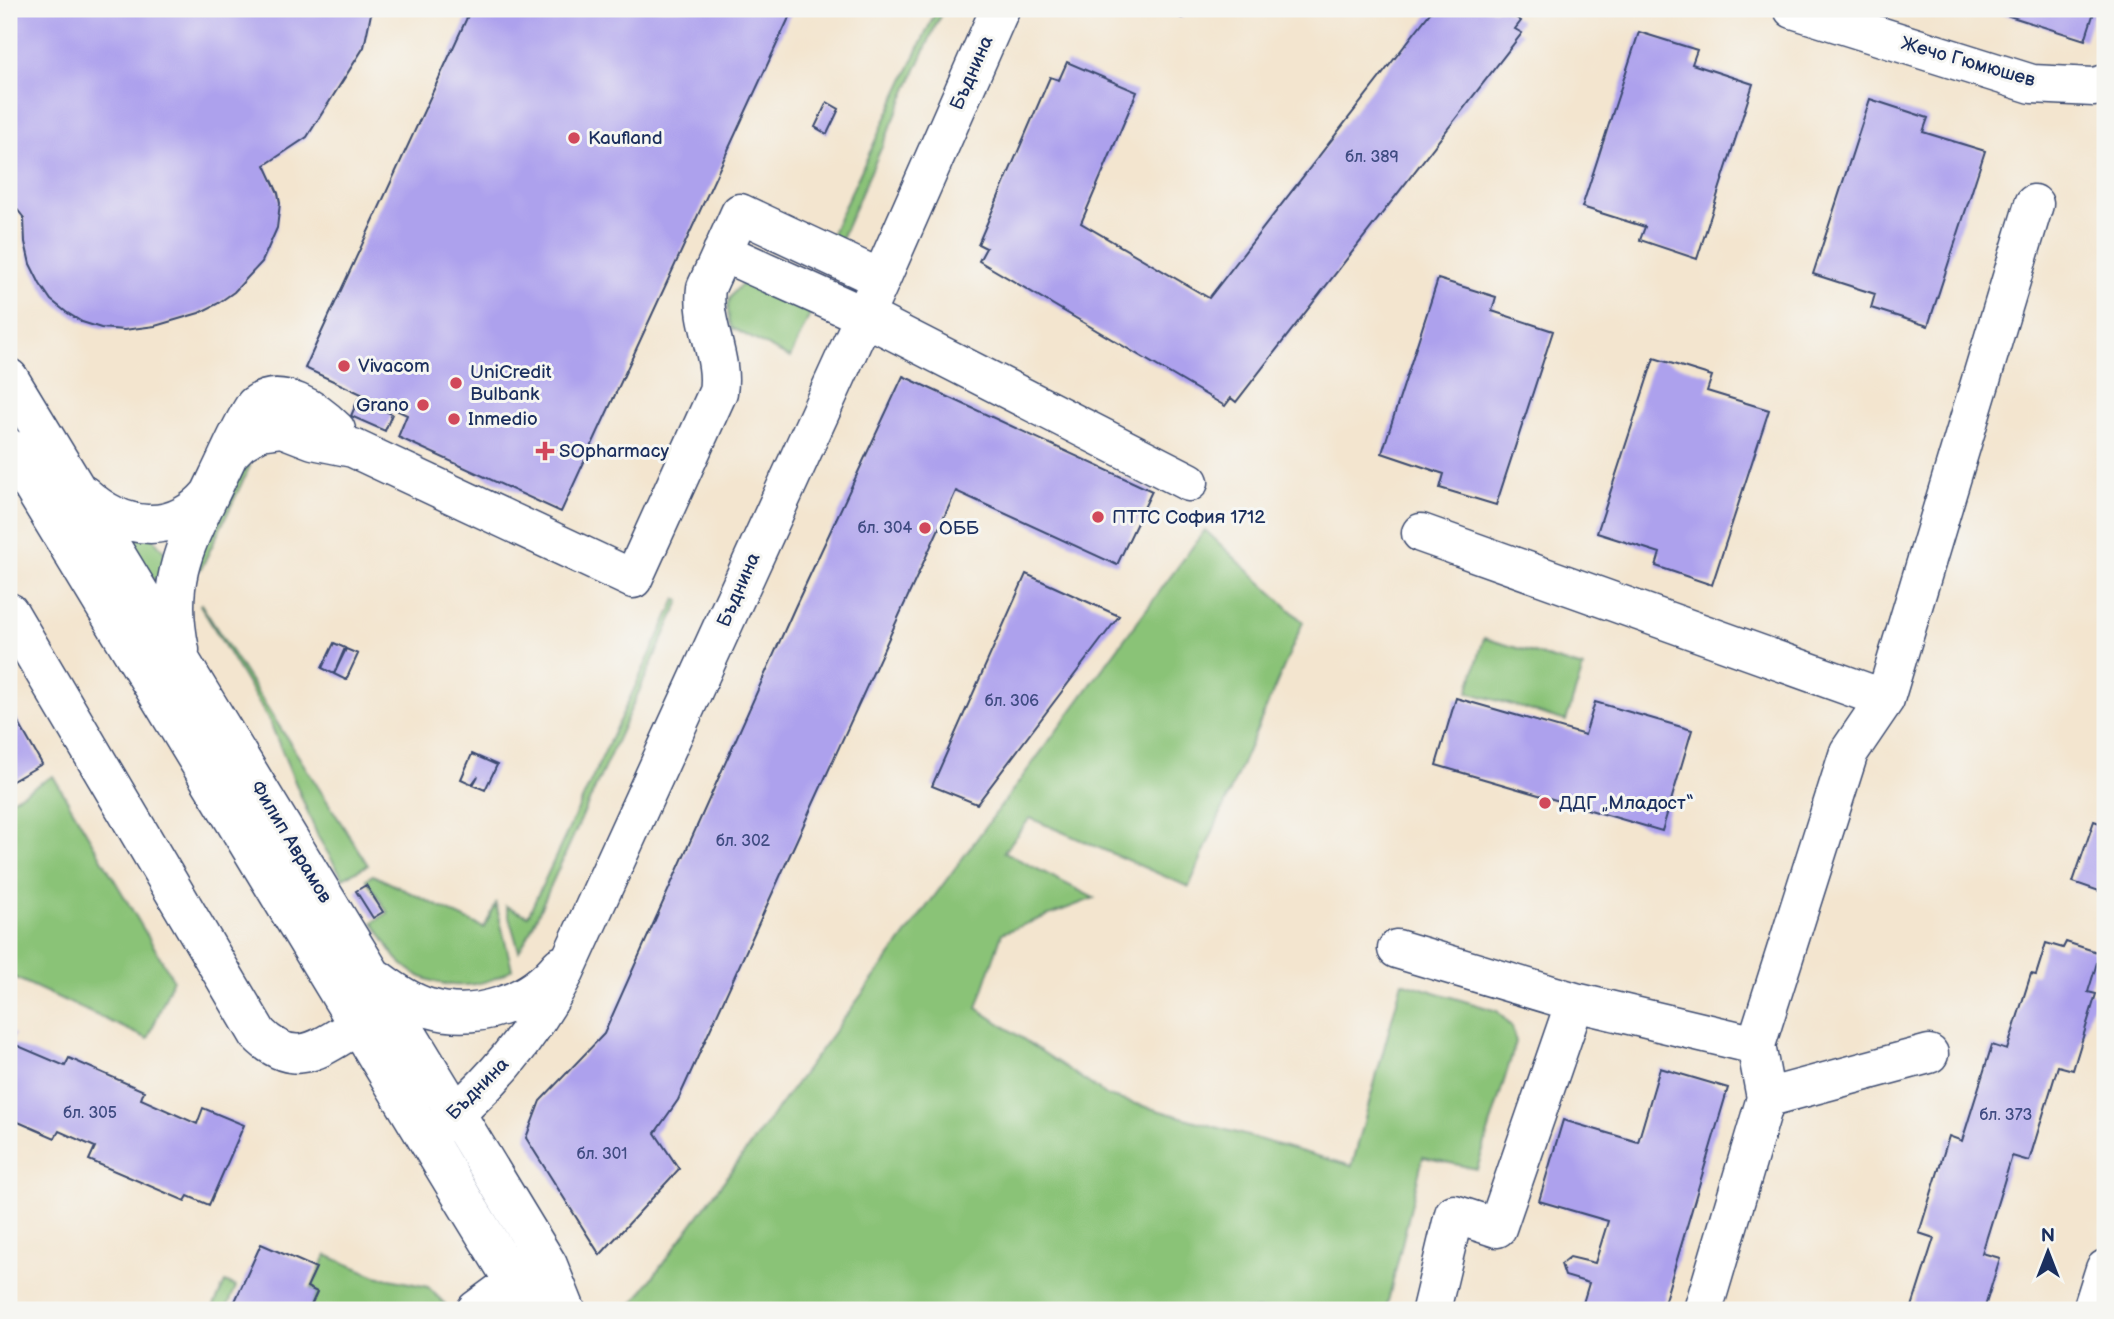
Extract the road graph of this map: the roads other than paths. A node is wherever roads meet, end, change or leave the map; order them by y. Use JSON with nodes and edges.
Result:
{"nodes":[{"id":1,"x":1000,"y":9,"type":"edge"},
{"id":2,"x":1793,"y":9,"type":"edge"},
{"id":3,"x":2105,"y":84,"type":"edge"},
{"id":4,"x":2034,"y":204,"type":"dead end"},
{"id":5,"x":872,"y":298,"type":"junction"},
{"id":6,"x":9,"y":378,"type":"edge"},
{"id":7,"x":353,"y":448,"type":"junction"},
{"id":8,"x":9,"y":449,"type":"edge"},
{"id":9,"x":229,"y":453,"type":"junction"},
{"id":10,"x":1189,"y":482,"type":"dead end"},
{"id":11,"x":76,"y":488,"type":"junction"},
{"id":12,"x":211,"y":493,"type":"junction"},
{"id":13,"x":1421,"y":533,"type":"dead end"},
{"id":14,"x":9,"y":612,"type":"edge"},
{"id":15,"x":187,"y":672,"type":"junction"},
{"id":16,"x":1885,"y":699,"type":"junction"},
{"id":17,"x":580,"y":939,"type":"junction"},
{"id":18,"x":1396,"y":949,"type":"dead end"},
{"id":19,"x":373,"y":976,"type":"junction"},
{"id":20,"x":1575,"y":1002,"type":"junction"},
{"id":21,"x":359,"y":1025,"type":"junction"},
{"id":22,"x":1756,"y":1045,"type":"junction"},
{"id":23,"x":1929,"y":1054,"type":"dead end"},
{"id":24,"x":1766,"y":1098,"type":"junction"},
{"id":25,"x":457,"y":1114,"type":"junction"},
{"id":26,"x":426,"y":1136,"type":"junction"},
{"id":27,"x":2105,"y":1269,"type":"edge"},
{"id":28,"x":525,"y":1296,"type":"edge"},
{"id":29,"x":476,"y":1310,"type":"edge"},
{"id":30,"x":566,"y":1310,"type":"edge"},
{"id":31,"x":1431,"y":1310,"type":"edge"},
{"id":32,"x":1703,"y":1310,"type":"edge"},
{"id":33,"x":2092,"y":1310,"type":"edge"}],
"edges":[{"from":1,"to":5,"type":"street","name":"Бъднина"},
{"from":2,"to":3,"type":"street","name":"Жечо Гюмюшев"},
{"from":4,"to":16,"type":"street"},
{"from":5,"to":7,"type":"street"},
{"from":5,"to":10,"type":"street"},
{"from":5,"to":17,"type":"street","name":"Бъднина"},
{"from":6,"to":11,"type":"street","name":"Филип Аврамов"},
{"from":7,"to":9,"type":"street"},
{"from":7,"to":9,"type":"street"},
{"from":8,"to":21,"type":"street","name":"Филип Аврамов"},
{"from":9,"to":12,"type":"street"},
{"from":11,"to":12,"type":"street"},
{"from":11,"to":15,"type":"street","name":"Филип Аврамов"},
{"from":12,"to":15,"type":"street"},
{"from":13,"to":16,"type":"street"},
{"from":14,"to":21,"type":"street"},
{"from":15,"to":19,"type":"street","name":"Филип Аврамов"},
{"from":16,"to":22,"type":"street"},
{"from":17,"to":19,"type":"street"},
{"from":17,"to":25,"type":"street","name":"Бъднина"},
{"from":18,"to":20,"type":"street"},
{"from":19,"to":25,"type":"street","name":"Филип Аврамов"},
{"from":20,"to":22,"type":"street"},
{"from":20,"to":31,"type":"street"},
{"from":21,"to":26,"type":"street","name":"Филип Аврамов"},
{"from":22,"to":24,"type":"street"},
{"from":23,"to":24,"type":"street"},
{"from":24,"to":32,"type":"street"},
{"from":25,"to":26,"type":"street","name":"Бъднина"},
{"from":25,"to":30,"type":"street","name":"Филип Аврамов"},
{"from":26,"to":28,"type":"street","name":"Филип Аврамов"},
{"from":27,"to":33,"type":"street"},
{"from":28,"to":29,"type":"street"}]}
